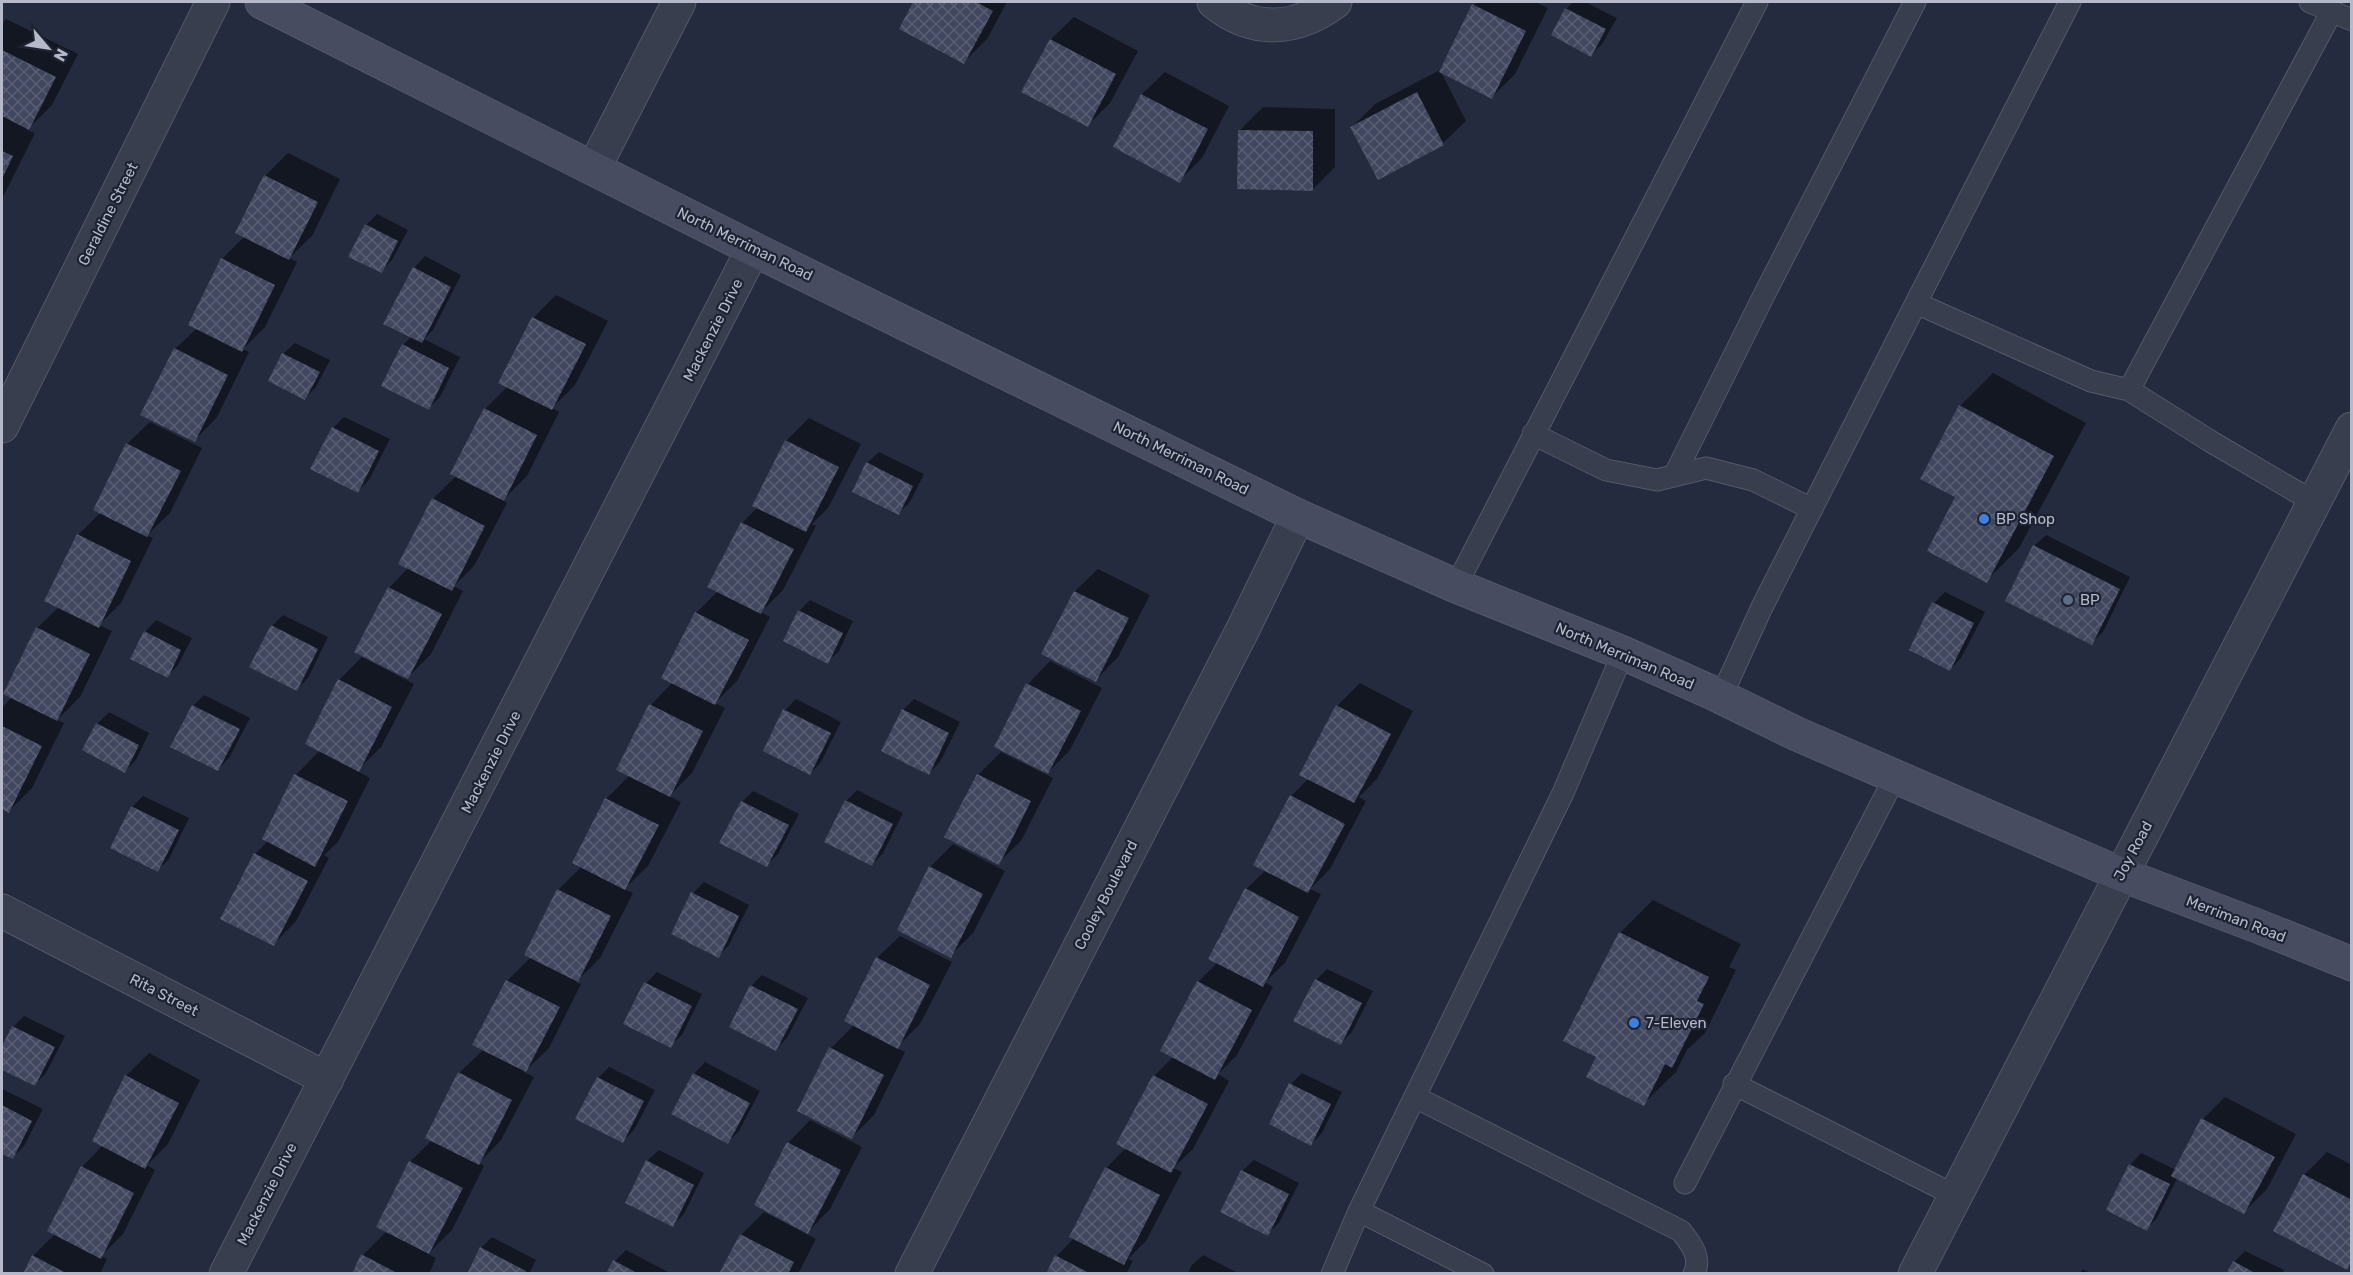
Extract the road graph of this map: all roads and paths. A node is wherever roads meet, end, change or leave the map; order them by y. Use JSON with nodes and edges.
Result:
{"nodes":[{"id":1,"x":213,"y":2,"type":"edge"},
{"id":2,"x":262,"y":2,"type":"edge"},
{"id":3,"x":679,"y":2,"type":"edge"},
{"id":4,"x":1214,"y":2,"type":"edge"},
{"id":5,"x":1335,"y":2,"type":"edge"},
{"id":6,"x":1757,"y":2,"type":"edge"},
{"id":7,"x":1915,"y":2,"type":"edge"},
{"id":8,"x":2070,"y":2,"type":"edge"},
{"id":9,"x":2310,"y":2,"type":"edge"},
{"id":10,"x":2332,"y":11,"type":"junction"},
{"id":11,"x":2352,"y":20,"type":"edge"},
{"id":12,"x":594,"y":168,"type":"junction"},
{"id":13,"x":753,"y":249,"type":"junction"},
{"id":14,"x":1916,"y":303,"type":"junction"},
{"id":15,"x":2129,"y":390,"type":"junction"},
{"id":16,"x":2,"y":426,"type":"edge"},
{"id":17,"x":2352,"y":429,"type":"edge"},
{"id":18,"x":1533,"y":434,"type":"junction"},
{"id":19,"x":1674,"y":476,"type":"junction"},
{"id":20,"x":2314,"y":501,"type":"junction"},
{"id":21,"x":1812,"y":509,"type":"junction"},
{"id":22,"x":1298,"y":516,"type":"junction"},
{"id":23,"x":1456,"y":586,"type":"junction"},
{"id":24,"x":1623,"y":653,"type":"junction"},
{"id":25,"x":1721,"y":697,"type":"junction"},
{"id":26,"x":1895,"y":777,"type":"junction"},
{"id":27,"x":2120,"y":874,"type":"junction"},
{"id":28,"x":2,"y":911,"type":"edge"},
{"id":29,"x":2352,"y":964,"type":"edge"},
{"id":30,"x":327,"y":1079,"type":"junction"},
{"id":31,"x":1734,"y":1084,"type":"junction"},
{"id":32,"x":1415,"y":1097,"type":"junction"},
{"id":33,"x":1684,"y":1183,"type":"dead end"},
{"id":34,"x":1956,"y":1196,"type":"junction"},
{"id":35,"x":1359,"y":1211,"type":"junction"},
{"id":36,"x":226,"y":1274,"type":"edge"},
{"id":37,"x":912,"y":1274,"type":"edge"},
{"id":38,"x":1332,"y":1274,"type":"edge"},
{"id":39,"x":1483,"y":1274,"type":"edge"},
{"id":40,"x":1694,"y":1274,"type":"edge"},
{"id":41,"x":1915,"y":1274,"type":"edge"}],
"edges":[{"from":1,"to":16,"type":"street","name":"Geraldine Street"},
{"from":2,"to":12,"type":"main road","name":"North Merriman Road"},
{"from":3,"to":12,"type":"street"},
{"from":4,"to":5,"type":"street"},
{"from":6,"to":18,"type":"lane"},
{"from":7,"to":19,"type":"lane"},
{"from":8,"to":14,"type":"lane"},
{"from":9,"to":10,"type":"lane"},
{"from":10,"to":11,"type":"lane"},
{"from":10,"to":15,"type":"lane"},
{"from":12,"to":13,"type":"main road","name":"North Merriman Road"},
{"from":13,"to":22,"type":"main road","name":"North Merriman Road"},
{"from":13,"to":30,"type":"street","name":"Mackenzie Drive"},
{"from":14,"to":15,"type":"lane"},
{"from":14,"to":21,"type":"lane"},
{"from":15,"to":20,"type":"lane"},
{"from":17,"to":20,"type":"street","name":"Joy Road"},
{"from":18,"to":19,"type":"lane"},
{"from":18,"to":23,"type":"lane"},
{"from":19,"to":21,"type":"lane"},
{"from":20,"to":27,"type":"street","name":"Joy Road"},
{"from":21,"to":25,"type":"lane"},
{"from":22,"to":23,"type":"main road","name":"North Merriman Road"},
{"from":22,"to":37,"type":"street","name":"Cooley Boulevard"},
{"from":23,"to":24,"type":"main road","name":"North Merriman Road"},
{"from":24,"to":25,"type":"main road","name":"North Merriman Road"},
{"from":24,"to":32,"type":"lane"},
{"from":25,"to":26,"type":"main road","name":"North Merriman Road"},
{"from":26,"to":27,"type":"main road","name":"North Merriman Road"},
{"from":26,"to":31,"type":"lane"},
{"from":27,"to":29,"type":"main road","name":"Merriman Road"},
{"from":27,"to":34,"type":"street","name":"Joy Road"},
{"from":28,"to":30,"type":"street","name":"Rita Street"},
{"from":30,"to":36,"type":"street","name":"Mackenzie Drive"},
{"from":31,"to":33,"type":"lane"},
{"from":31,"to":34,"type":"lane"},
{"from":32,"to":35,"type":"lane"},
{"from":32,"to":40,"type":"lane"},
{"from":34,"to":41,"type":"street","name":"Joy Road"},
{"from":35,"to":38,"type":"lane"},
{"from":35,"to":39,"type":"lane"}]}
